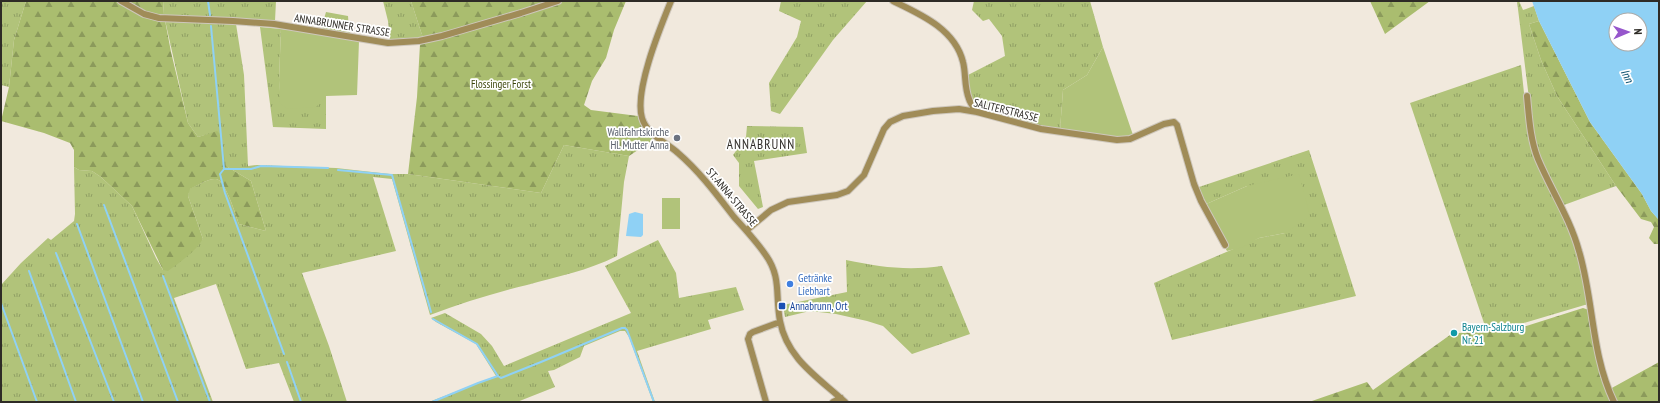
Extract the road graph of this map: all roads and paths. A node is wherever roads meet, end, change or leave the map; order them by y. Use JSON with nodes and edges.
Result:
{"nodes":[{"id":1,"x":121,"y":1,"type":"edge"},
{"id":2,"x":558,"y":1,"type":"edge"},
{"id":3,"x":671,"y":1,"type":"edge"},
{"id":4,"x":892,"y":1,"type":"edge"},
{"id":5,"x":1527,"y":96,"type":"dead end"},
{"id":6,"x":968,"y":98,"type":"junction"},
{"id":7,"x":959,"y":109,"type":"junction"},
{"id":8,"x":977,"y":112,"type":"junction"},
{"id":9,"x":746,"y":230,"type":"junction"},
{"id":10,"x":1226,"y":245,"type":"dead end"},
{"id":11,"x":780,"y":322,"type":"junction"},
{"id":12,"x":843,"y":400,"type":"edge"},
{"id":13,"x":766,"y":402,"type":"edge"},
{"id":14,"x":833,"y":402,"type":"edge"},
{"id":15,"x":1614,"y":402,"type":"edge"}],
"edges":[{"from":1,"to":2,"type":"street","name":"ANNABRUNNER STRASSE"},
{"from":3,"to":9,"type":"street","name":"ST.-ANNA-STRASSE"},
{"from":4,"to":6,"type":"street"},
{"from":5,"to":15,"type":"street"},
{"from":6,"to":7,"type":"street"},
{"from":6,"to":8,"type":"street"},
{"from":7,"to":8,"type":"street","name":"SALITERSTRASSE"},
{"from":7,"to":9,"type":"street","name":"SALITERSTRASSE"},
{"from":8,"to":10,"type":"street","name":"SALITERSTRASSE"},
{"from":9,"to":11,"type":"street","name":"ST.-ANNA-STRASSE"},
{"from":11,"to":12,"type":"street","name":"ST.-ANNA-STRASSE"},
{"from":11,"to":13,"type":"street"},
{"from":12,"to":14,"type":"street"}]}
